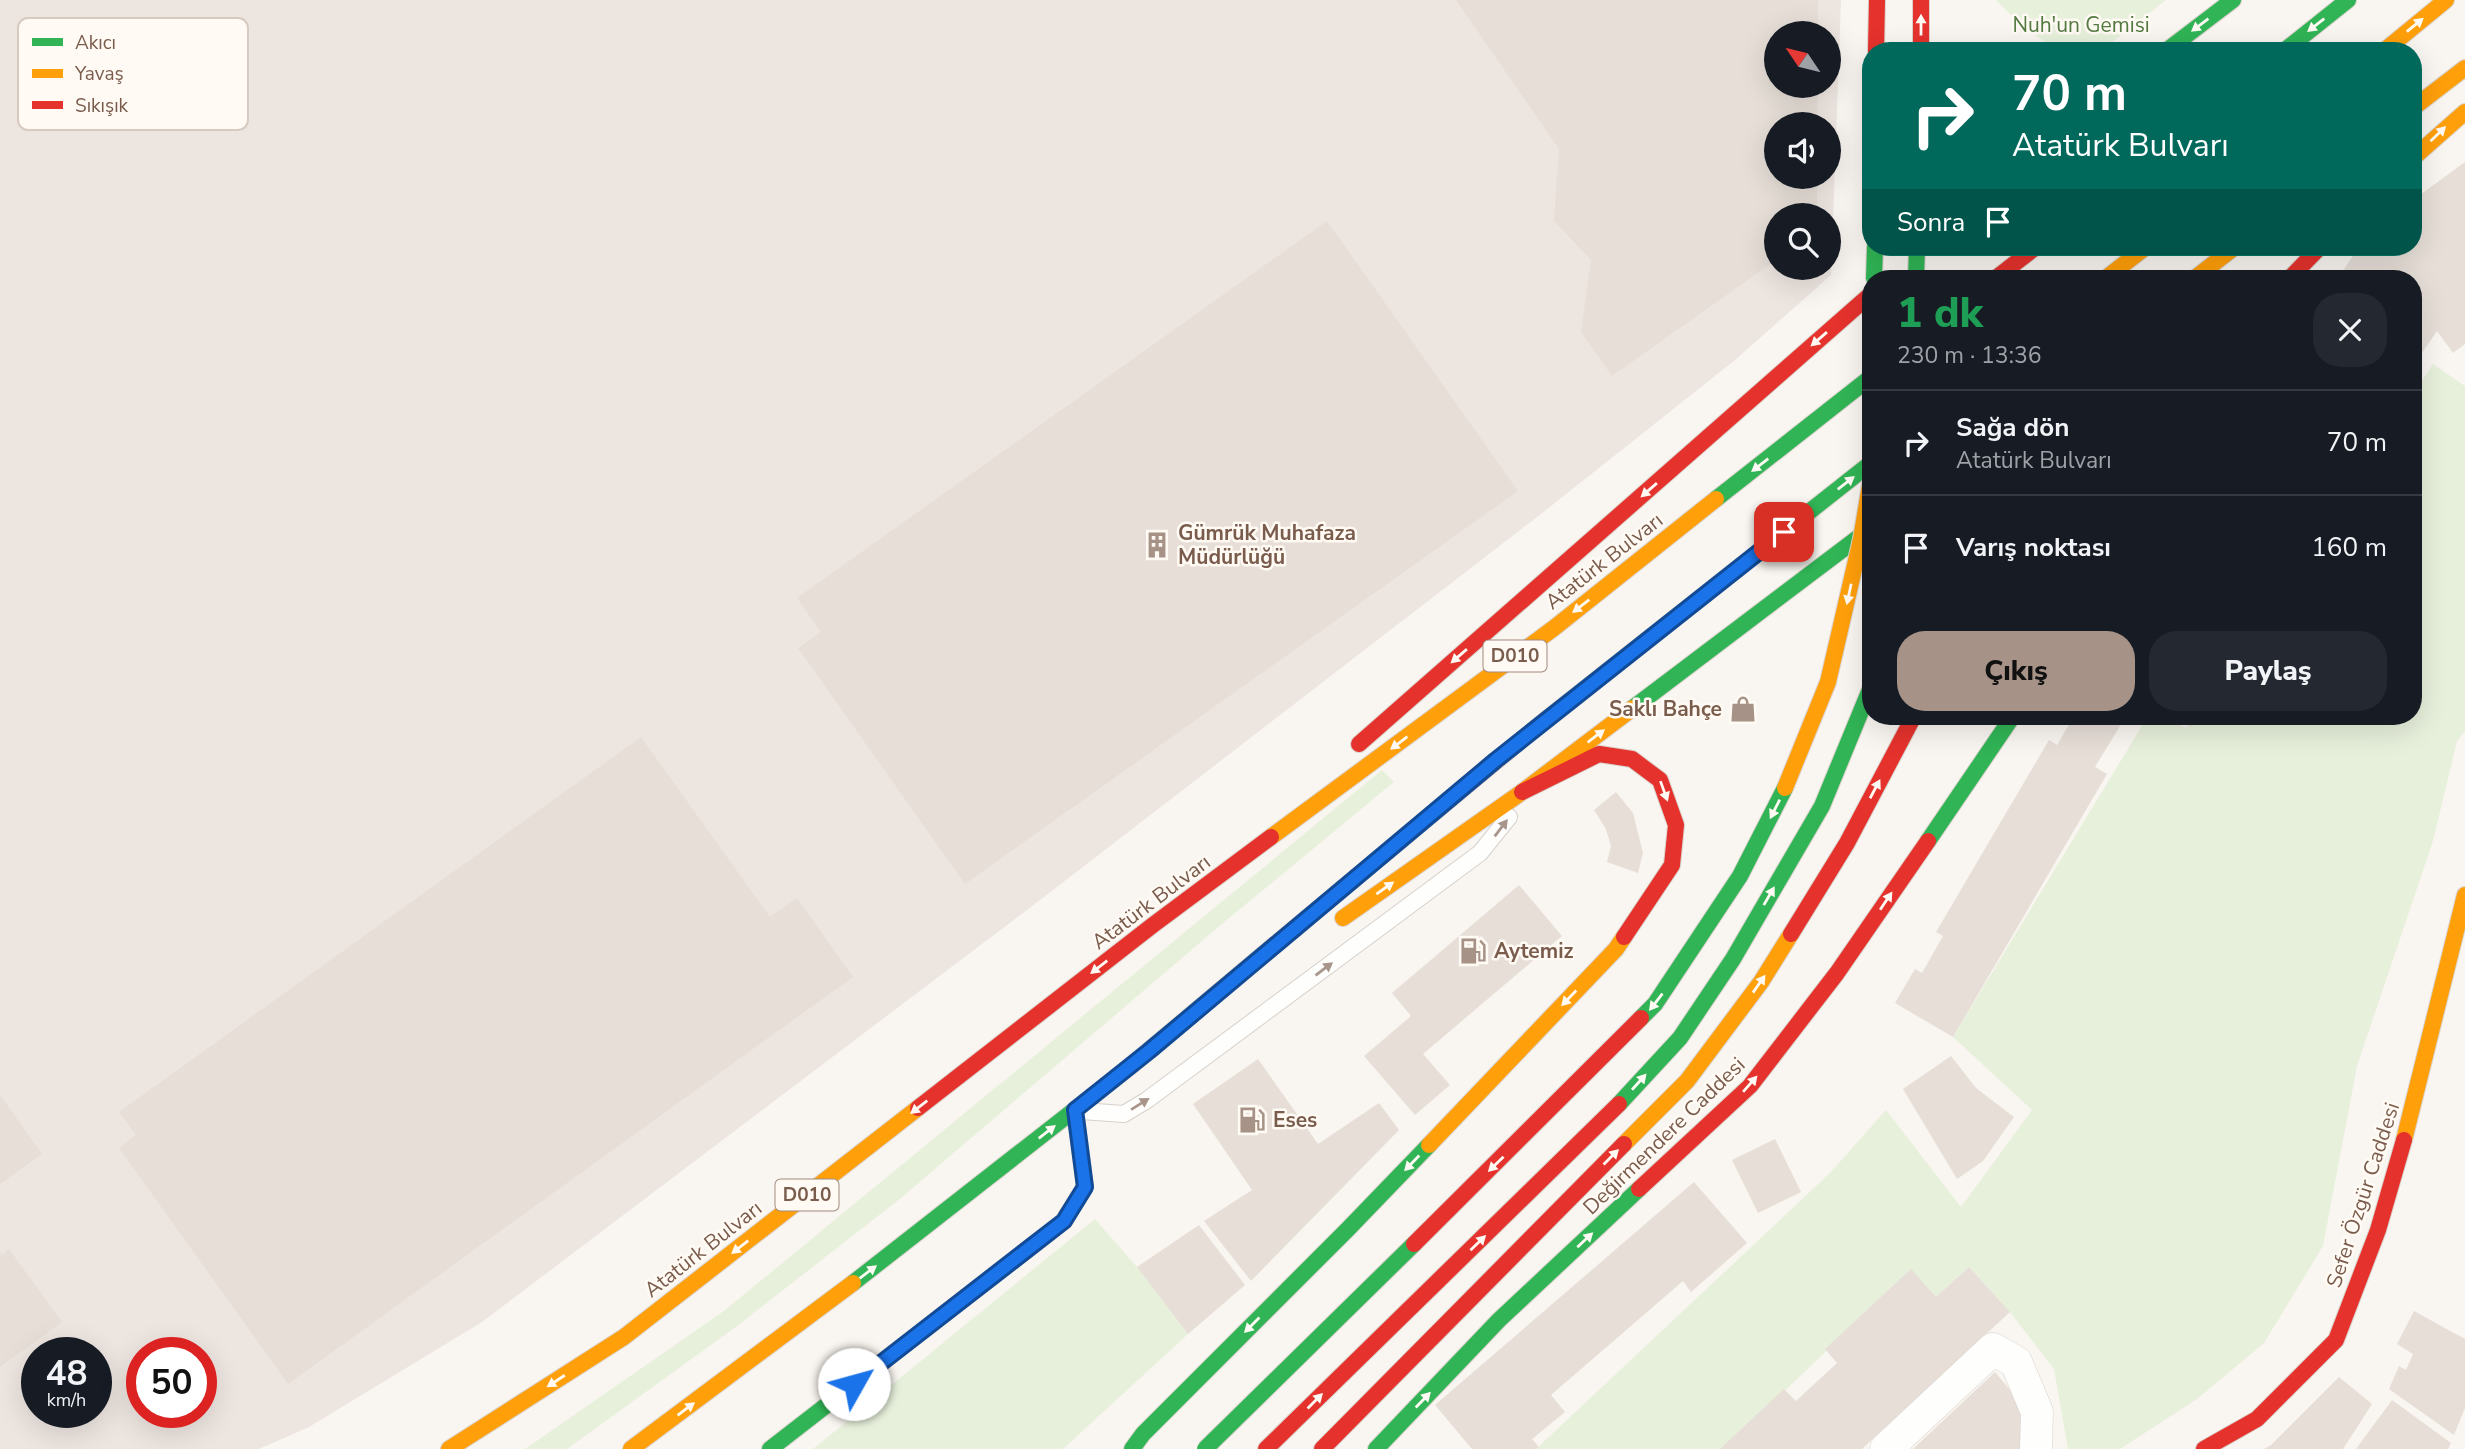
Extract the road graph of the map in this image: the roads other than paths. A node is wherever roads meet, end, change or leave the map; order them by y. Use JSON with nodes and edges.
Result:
{"nodes":[{"id":1,"x":1877,"y":0,"type":"edge"},
{"id":2,"x":1921,"y":0,"type":"edge"},
{"id":3,"x":2233,"y":0,"type":"edge"},
{"id":4,"x":2348,"y":0,"type":"edge"},
{"id":5,"x":2446,"y":0,"type":"edge"},
{"id":6,"x":1876,"y":42,"type":"edge"},
{"id":7,"x":1921,"y":42,"type":"edge"},
{"id":8,"x":2178,"y":42,"type":"edge"},
{"id":9,"x":2295,"y":42,"type":"edge"},
{"id":10,"x":2395,"y":42,"type":"edge"},
{"id":11,"x":2465,"y":68,"type":"edge"},
{"id":12,"x":2422,"y":101,"type":"edge"},
{"id":13,"x":2465,"y":112,"type":"edge"},
{"id":14,"x":2422,"y":150,"type":"edge"},
{"id":15,"x":1914,"y":256,"type":"edge"},
{"id":16,"x":2024,"y":256,"type":"edge"},
{"id":17,"x":2134,"y":256,"type":"edge"},
{"id":18,"x":2223,"y":256,"type":"edge"},
{"id":19,"x":2311,"y":256,"type":"edge"},
{"id":20,"x":1898,"y":270,"type":"dead end"},
{"id":21,"x":2006,"y":270,"type":"edge"},
{"id":22,"x":2116,"y":270,"type":"edge"},
{"id":23,"x":2205,"y":270,"type":"edge"},
{"id":24,"x":2296,"y":270,"type":"edge"},
{"id":25,"x":1862,"y":302,"type":"edge"},
{"id":26,"x":1862,"y":384,"type":"edge"},
{"id":27,"x":1862,"y":470,"type":"edge"},
{"id":28,"x":1862,"y":533,"type":"edge"},
{"id":29,"x":1862,"y":535,"type":"edge"},
{"id":30,"x":1862,"y":709,"type":"edge"},
{"id":31,"x":1909,"y":725,"type":"edge"},
{"id":32,"x":2007,"y":725,"type":"edge"},
{"id":33,"x":1347,"y":755,"type":"dead end"},
{"id":34,"x":1306,"y":791,"type":"dead end"},
{"id":35,"x":1522,"y":792,"type":"junction"},
{"id":36,"x":2465,"y":895,"type":"edge"},
{"id":37,"x":1153,"y":925,"type":"junction"},
{"id":38,"x":1331,"y":926,"type":"dead end"},
{"id":39,"x":1275,"y":966,"type":"dead end"},
{"id":40,"x":1128,"y":1068,"type":"junction"},
{"id":41,"x":1075,"y":1110,"type":"junction"},
{"id":42,"x":449,"y":1449,"type":"edge"},
{"id":43,"x":631,"y":1449,"type":"edge"},
{"id":44,"x":770,"y":1449,"type":"edge"},
{"id":45,"x":1132,"y":1449,"type":"edge"},
{"id":46,"x":1205,"y":1449,"type":"edge"},
{"id":47,"x":1266,"y":1449,"type":"edge"},
{"id":48,"x":1322,"y":1449,"type":"edge"},
{"id":49,"x":1376,"y":1449,"type":"edge"},
{"id":50,"x":1886,"y":1449,"type":"edge"},
{"id":51,"x":2036,"y":1449,"type":"edge"},
{"id":52,"x":2204,"y":1449,"type":"edge"}],
"edges":[{"from":1,"to":6,"type":"main road"},
{"from":7,"to":2,"type":"main road","one_way":true},
{"from":3,"to":8,"type":"main road","one_way":true},
{"from":4,"to":9,"type":"main road","one_way":true},
{"from":10,"to":5,"type":"main road","one_way":true},
{"from":11,"to":12,"type":"main road"},
{"from":14,"to":13,"type":"main road","one_way":true},
{"from":15,"to":20,"type":"main road"},
{"from":16,"to":21,"type":"main road"},
{"from":17,"to":22,"type":"main road"},
{"from":18,"to":23,"type":"main road"},
{"from":19,"to":24,"type":"main road"},
{"from":25,"to":33,"type":"main road","one_way":true},
{"from":26,"to":37,"type":"main road","name":"Atatürk Bulvarı","number":"D010","one_way":true},
{"from":40,"to":27,"type":"main road","one_way":true},
{"from":28,"to":46,"type":"main road","one_way":true,"bridge":true},
{"from":35,"to":29,"type":"main road","one_way":true},
{"from":47,"to":30,"type":"main road","one_way":true},
{"from":48,"to":31,"type":"main road","one_way":true},
{"from":49,"to":32,"type":"main road","name":"Değirmendere Caddesi","one_way":true},
{"from":34,"to":37,"type":"main road"},
{"from":38,"to":35,"type":"main road","one_way":true},
{"from":41,"to":35,"type":"lane","one_way":true},
{"from":35,"to":45,"type":"main road","one_way":true},
{"from":36,"to":52,"type":"main road","name":"Sefer Özgür Caddesi"},
{"from":37,"to":42,"type":"main road","name":"Atatürk Bulvarı","number":"D010","one_way":true},
{"from":39,"to":40,"type":"main road"},
{"from":40,"to":41,"type":"main road"},
{"from":43,"to":41,"type":"main road","one_way":true},
{"from":41,"to":44,"type":"main road"},
{"from":50,"to":51,"type":"street"}]}
